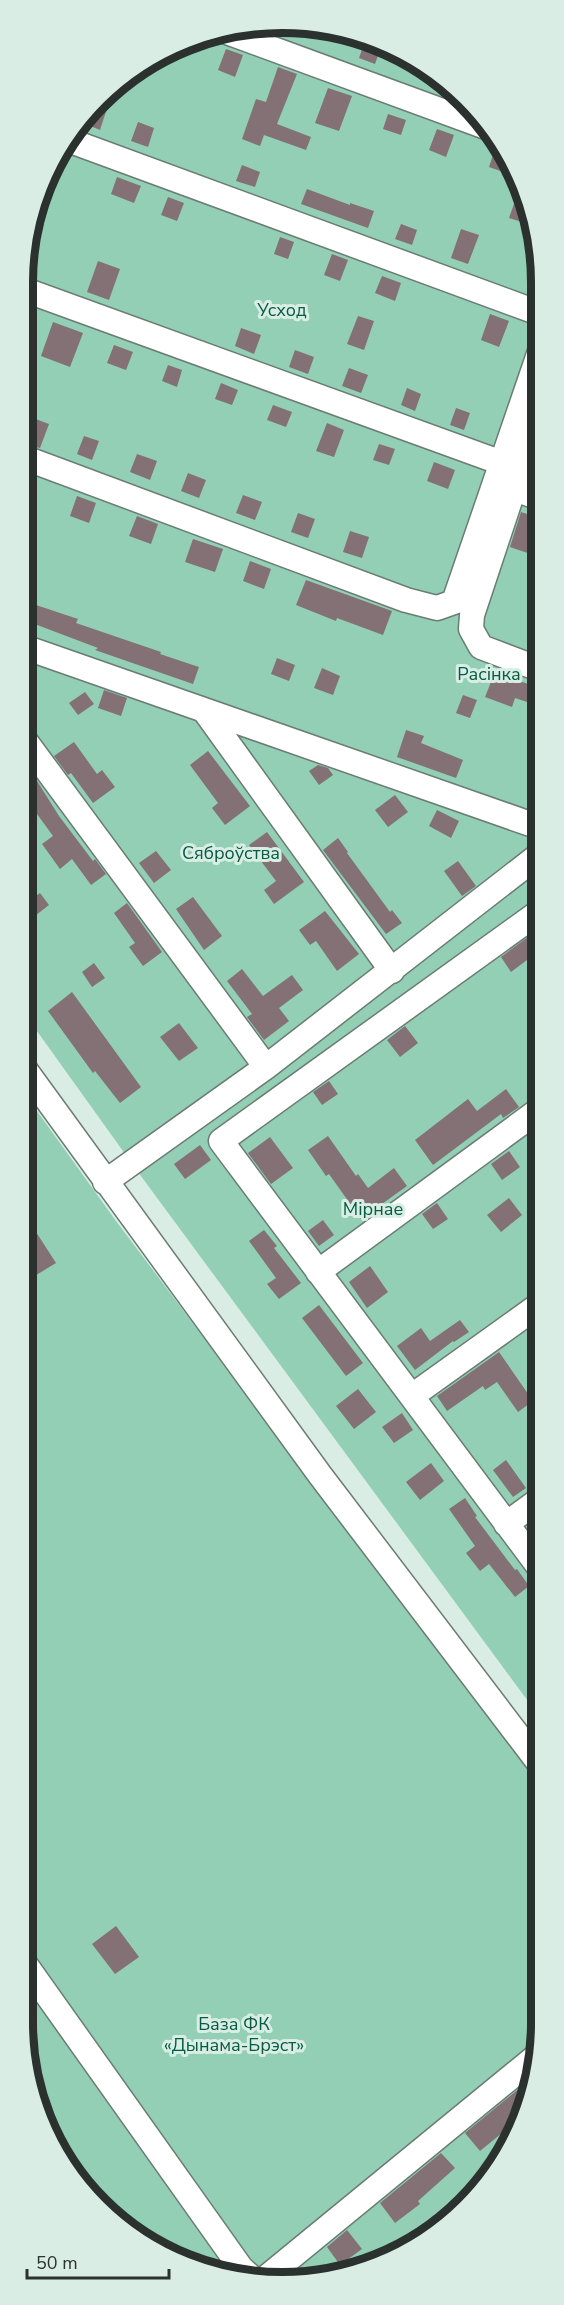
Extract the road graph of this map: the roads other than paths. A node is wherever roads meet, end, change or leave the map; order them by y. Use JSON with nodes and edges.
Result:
{"nodes":[{"id":1,"x":240,"y":37,"type":"edge"},
{"id":2,"x":473,"y":122,"type":"edge"},
{"id":3,"x":76,"y":143,"type":"edge"},
{"id":4,"x":33,"y":293,"type":"edge"},
{"id":5,"x":531,"y":310,"type":"edge"},
{"id":6,"x":531,"y":378,"type":"edge"},
{"id":7,"x":531,"y":436,"type":"edge"},
{"id":8,"x":33,"y":461,"type":"edge"},
{"id":9,"x":502,"y":463,"type":"junction"},
{"id":10,"x":513,"y":488,"type":"junction"},
{"id":11,"x":531,"y":495,"type":"edge"},
{"id":12,"x":33,"y":650,"type":"edge"},
{"id":13,"x":531,"y":666,"type":"edge"},
{"id":14,"x":204,"y":710,"type":"junction"},
{"id":15,"x":33,"y":750,"type":"edge"},
{"id":16,"x":531,"y":824,"type":"edge"},
{"id":17,"x":531,"y":861,"type":"edge"},
{"id":18,"x":531,"y":918,"type":"edge"},
{"id":19,"x":392,"y":971,"type":"junction"},
{"id":20,"x":266,"y":1067,"type":"junction"},
{"id":21,"x":33,"y":1081,"type":"edge"},
{"id":22,"x":531,"y":1116,"type":"edge"},
{"id":23,"x":105,"y":1182,"type":"junction"},
{"id":24,"x":318,"y":1272,"type":"junction"},
{"id":25,"x":531,"y":1311,"type":"edge"},
{"id":26,"x":412,"y":1396,"type":"junction"},
{"id":27,"x":531,"y":1506,"type":"edge"},
{"id":28,"x":506,"y":1524,"type":"junction"},
{"id":29,"x":531,"y":1557,"type":"edge"},
{"id":30,"x":531,"y":1752,"type":"edge"},
{"id":31,"x":33,"y":1975,"type":"edge"},
{"id":32,"x":528,"y":2063,"type":"edge"},
{"id":33,"x":242,"y":2269,"type":"edge"},
{"id":34,"x":274,"y":2271,"type":"edge"}],
"edges":[{"from":1,"to":2,"type":"street"},
{"from":3,"to":5,"type":"street"},
{"from":4,"to":9,"type":"street"},
{"from":6,"to":9,"type":"street"},
{"from":7,"to":10,"type":"street"},
{"from":8,"to":9,"type":"street"},
{"from":10,"to":11,"type":"street"},
{"from":10,"to":13,"type":"street"},
{"from":12,"to":14,"type":"street"},
{"from":14,"to":16,"type":"street"},
{"from":14,"to":19,"type":"street"},
{"from":15,"to":20,"type":"street"},
{"from":17,"to":19,"type":"street"},
{"from":18,"to":24,"type":"street"},
{"from":19,"to":20,"type":"street"},
{"from":20,"to":23,"type":"street"},
{"from":21,"to":23,"type":"street"},
{"from":22,"to":24,"type":"street"},
{"from":23,"to":30,"type":"street"},
{"from":24,"to":26,"type":"street"},
{"from":25,"to":26,"type":"street"},
{"from":26,"to":28,"type":"street"},
{"from":27,"to":28,"type":"street"},
{"from":28,"to":29,"type":"street"},
{"from":31,"to":33,"type":"street"},
{"from":32,"to":34,"type":"street"}]}
